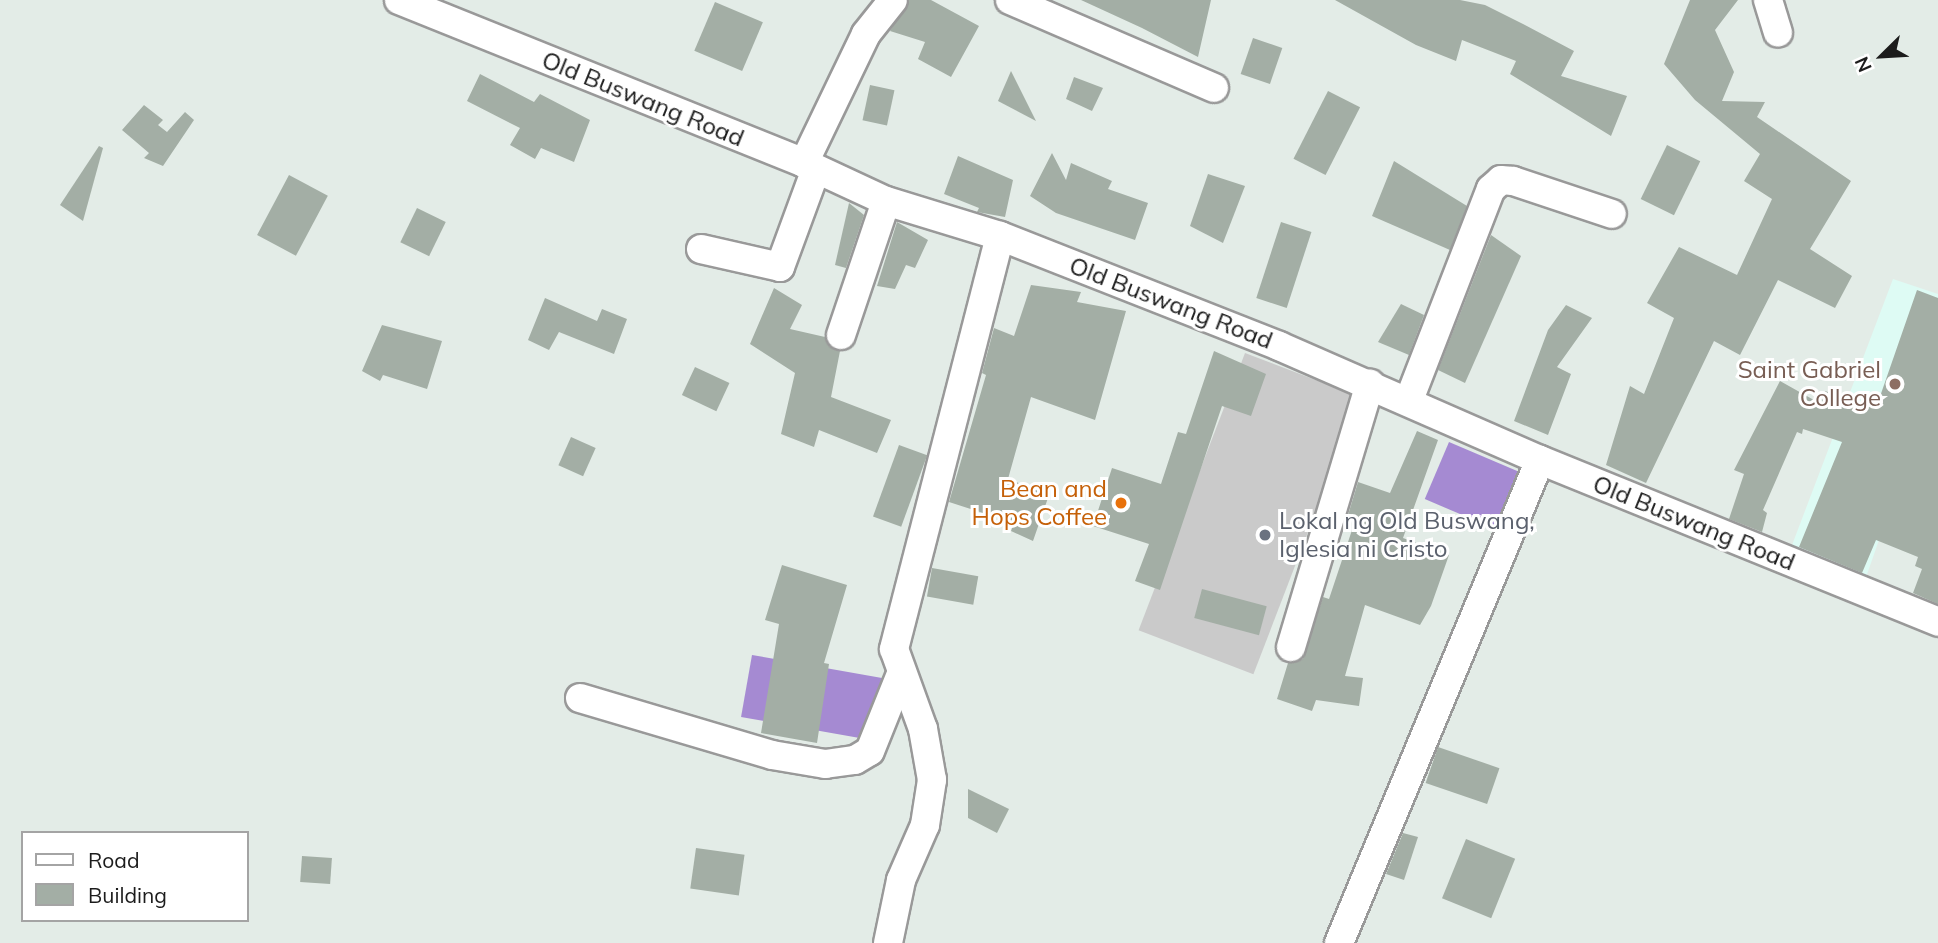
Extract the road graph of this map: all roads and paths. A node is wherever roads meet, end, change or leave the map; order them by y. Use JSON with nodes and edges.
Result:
{"nodes":[{"id":1,"x":399,"y":0,"type":"edge"},
{"id":2,"x":893,"y":0,"type":"edge"},
{"id":3,"x":1010,"y":0,"type":"edge"},
{"id":4,"x":1768,"y":0,"type":"edge"},
{"id":5,"x":1778,"y":33,"type":"dead end"},
{"id":6,"x":1214,"y":88,"type":"dead end"},
{"id":7,"x":810,"y":166,"type":"junction"},
{"id":8,"x":886,"y":201,"type":"junction"},
{"id":9,"x":1612,"y":214,"type":"dead end"},
{"id":10,"x":1000,"y":236,"type":"junction"},
{"id":11,"x":701,"y":249,"type":"dead end"},
{"id":12,"x":841,"y":335,"type":"dead end"},
{"id":13,"x":1370,"y":384,"type":"junction"},
{"id":14,"x":1409,"y":400,"type":"junction"},
{"id":15,"x":1539,"y":460,"type":"junction"},
{"id":16,"x":1938,"y":622,"type":"edge"},
{"id":17,"x":1291,"y":647,"type":"dead end"},
{"id":18,"x":901,"y":674,"type":"junction"},
{"id":19,"x":580,"y":698,"type":"dead end"},
{"id":20,"x":888,"y":943,"type":"edge"},
{"id":21,"x":1339,"y":943,"type":"edge"}],
"edges":[{"from":1,"to":7,"type":"street","name":"Old Buswang Road"},
{"from":2,"to":7,"type":"street"},
{"from":3,"to":6,"type":"street"},
{"from":4,"to":5,"type":"street"},
{"from":7,"to":8,"type":"street","name":"Old Buswang Road"},
{"from":7,"to":11,"type":"street"},
{"from":8,"to":10,"type":"street","name":"Old Buswang Road"},
{"from":8,"to":12,"type":"street"},
{"from":9,"to":14,"type":"street"},
{"from":10,"to":13,"type":"street","name":"Old Buswang Road"},
{"from":10,"to":18,"type":"street"},
{"from":13,"to":14,"type":"street","name":"Old Buswang Road"},
{"from":13,"to":17,"type":"street"},
{"from":14,"to":15,"type":"street","name":"Old Buswang Road"},
{"from":15,"to":16,"type":"street","name":"Old Buswang Road"},
{"from":15,"to":21,"type":"street"},
{"from":18,"to":19,"type":"street"},
{"from":18,"to":20,"type":"street"}]}
